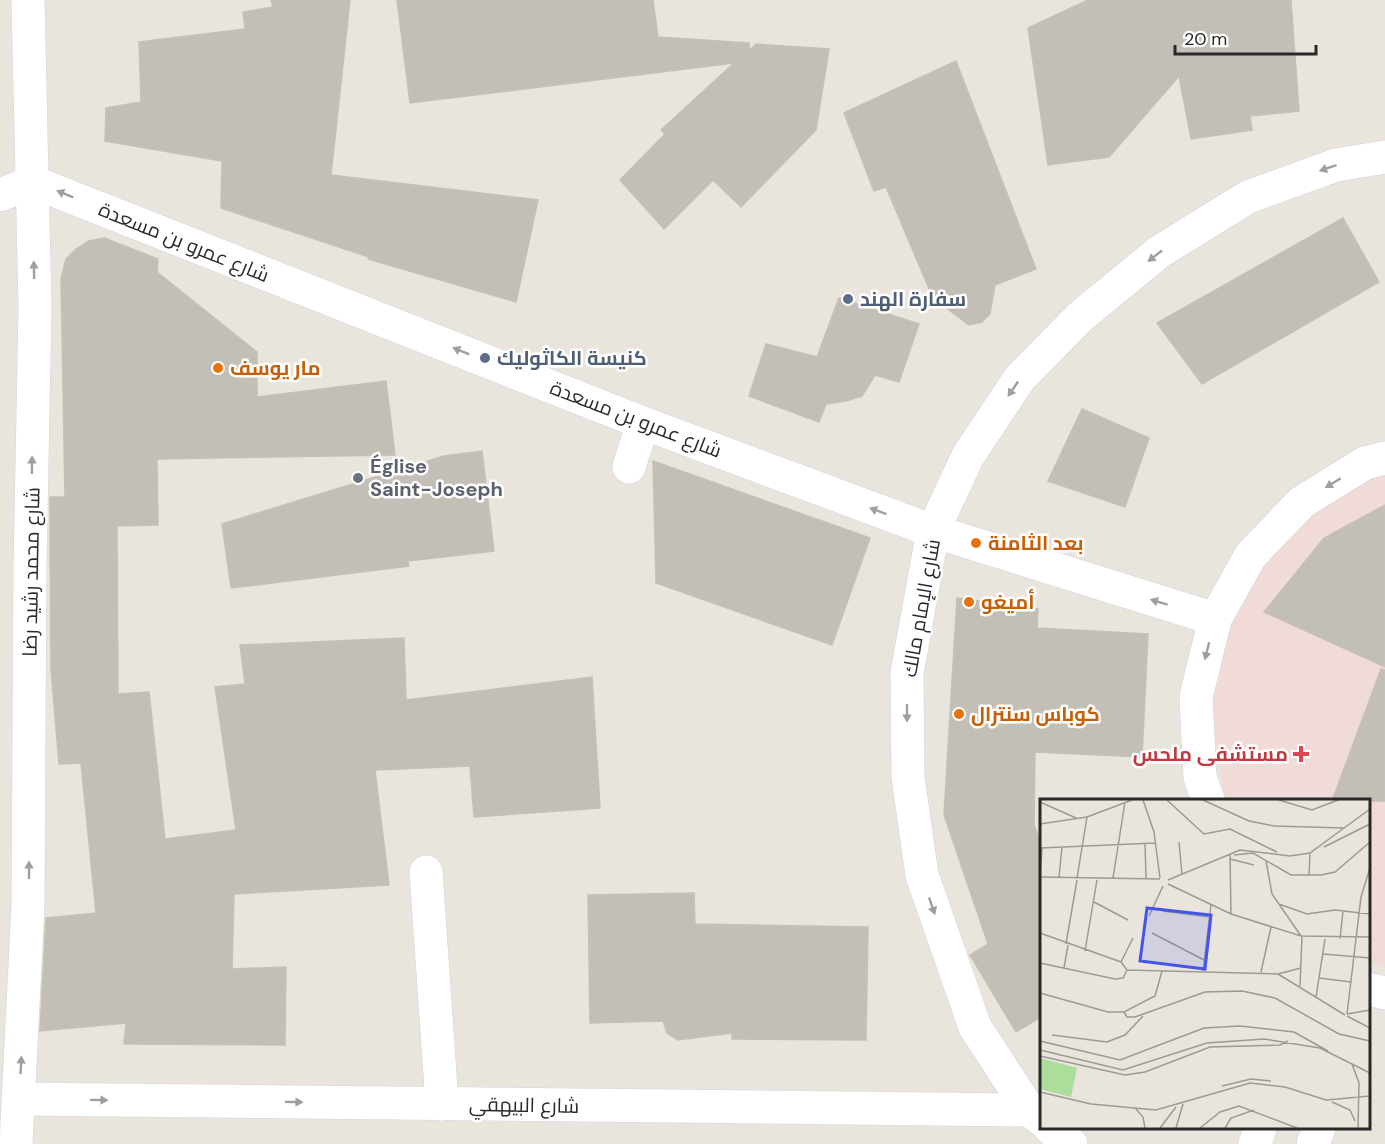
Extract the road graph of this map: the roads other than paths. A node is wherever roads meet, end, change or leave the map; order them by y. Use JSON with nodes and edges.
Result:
{"nodes":[{"id":1,"x":28,"y":0,"type":"edge"},
{"id":2,"x":1385,"y":157,"type":"edge"},
{"id":3,"x":33,"y":182,"type":"junction"},
{"id":4,"x":0,"y":195,"type":"edge"},
{"id":5,"x":643,"y":423,"type":"junction"},
{"id":6,"x":1385,"y":458,"type":"edge"},
{"id":7,"x":629,"y":467,"type":"dead end"},
{"id":8,"x":933,"y":531,"type":"junction"},
{"id":9,"x":1215,"y":619,"type":"junction"},
{"id":10,"x":1207,"y":799,"type":"edge"},
{"id":11,"x":426,"y":872,"type":"dead end"},
{"id":12,"x":14,"y":906,"type":"edge"},
{"id":13,"x":1370,"y":989,"type":"edge"},
{"id":14,"x":1385,"y":993,"type":"edge"},
{"id":15,"x":19,"y":1099,"type":"junction"},
{"id":16,"x":442,"y":1104,"type":"junction"},
{"id":17,"x":1040,"y":1119,"type":"edge"},
{"id":18,"x":1052,"y":1129,"type":"edge"},
{"id":19,"x":1260,"y":1129,"type":"edge"},
{"id":20,"x":1319,"y":1129,"type":"edge"},
{"id":21,"x":16,"y":1144,"type":"edge"},
{"id":22,"x":1071,"y":1144,"type":"edge"},
{"id":23,"x":1254,"y":1144,"type":"edge"},
{"id":24,"x":1313,"y":1144,"type":"edge"}],
"edges":[{"from":1,"to":3,"type":"street","name":"شارع محمد رشيد رضا"},
{"from":2,"to":8,"type":"street","name":"شارع الإمام مالك","one_way":true},
{"from":3,"to":4,"type":"street"},
{"from":5,"to":3,"type":"street","name":"شارع عمرو بن مسعدة","one_way":true},
{"from":12,"to":3,"type":"street","name":"شارع محمد رشيد رضا","one_way":true},
{"from":5,"to":7,"type":"street"},
{"from":8,"to":5,"type":"street","name":"شارع عمرو بن مسعدة","one_way":true},
{"from":6,"to":9,"type":"street","one_way":true},
{"from":9,"to":8,"type":"street","name":"شارع عمرو بن مسعدة","one_way":true},
{"from":8,"to":17,"type":"street","name":"شارع الإمام مالك","one_way":true},
{"from":9,"to":10,"type":"street","one_way":true},
{"from":11,"to":16,"type":"street"},
{"from":15,"to":12,"type":"street","name":"شارع محمد رشيد رضا","one_way":true},
{"from":13,"to":14,"type":"street"},
{"from":15,"to":16,"type":"street","name":"شارع البيهقي","one_way":true},
{"from":15,"to":21,"type":"street","name":"شارع محمد رشيد رضا"},
{"from":16,"to":17,"type":"street","name":"شارع البيهقي"},
{"from":18,"to":22,"type":"street","name":"شارع الإمام مالك"},
{"from":19,"to":23,"type":"street"},
{"from":20,"to":24,"type":"street"}]}
